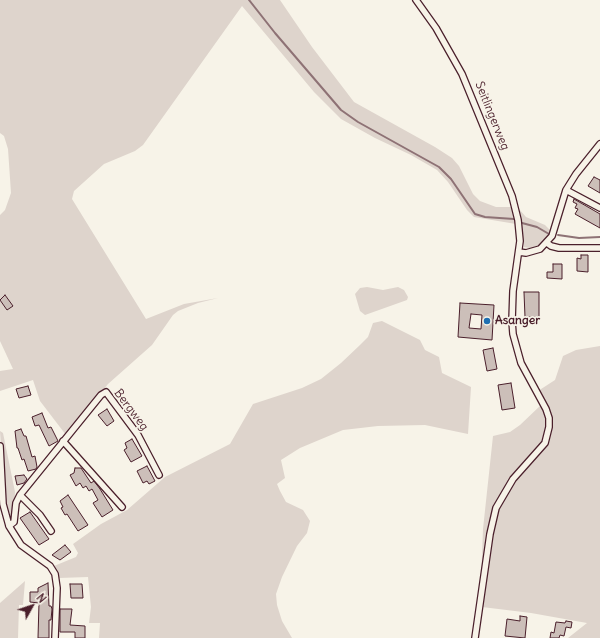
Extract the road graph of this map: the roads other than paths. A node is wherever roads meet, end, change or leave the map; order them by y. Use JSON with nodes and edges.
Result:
{"nodes":[{"id":1,"x":416,"y":0,"type":"edge"},
{"id":2,"x":600,"y":144,"type":"edge"},
{"id":3,"x":566,"y":190,"type":"junction"},
{"id":4,"x":600,"y":208,"type":"edge"},
{"id":5,"x":547,"y":243,"type":"junction"},
{"id":6,"x":600,"y":248,"type":"edge"},
{"id":7,"x":519,"y":252,"type":"junction"},
{"id":8,"x":63,"y":441,"type":"junction"},
{"id":9,"x":0,"y":446,"type":"edge"},
{"id":10,"x":159,"y":475,"type":"dead end"},
{"id":11,"x":20,"y":495,"type":"junction"},
{"id":12,"x":122,"y":507,"type":"dead end"},
{"id":13,"x":9,"y":526,"type":"junction"},
{"id":14,"x":51,"y":531,"type":"dead end"},
{"id":15,"x":55,"y":638,"type":"edge"},
{"id":16,"x":475,"y":638,"type":"edge"}],
"edges":[{"from":1,"to":7,"type":"street","name":"Seitlingerweg"},
{"from":2,"to":3,"type":"street"},
{"from":3,"to":4,"type":"street"},
{"from":3,"to":5,"type":"street"},
{"from":5,"to":6,"type":"street"},
{"from":5,"to":7,"type":"street"},
{"from":7,"to":16,"type":"street","name":"Seitlingerweg"},
{"from":8,"to":10,"type":"street","name":"Bergweg"},
{"from":8,"to":11,"type":"street","name":"Bergweg"},
{"from":8,"to":12,"type":"street"},
{"from":9,"to":13,"type":"street"},
{"from":11,"to":13,"type":"street","name":"Bergweg"},
{"from":11,"to":14,"type":"street"},
{"from":13,"to":15,"type":"street"}]}
